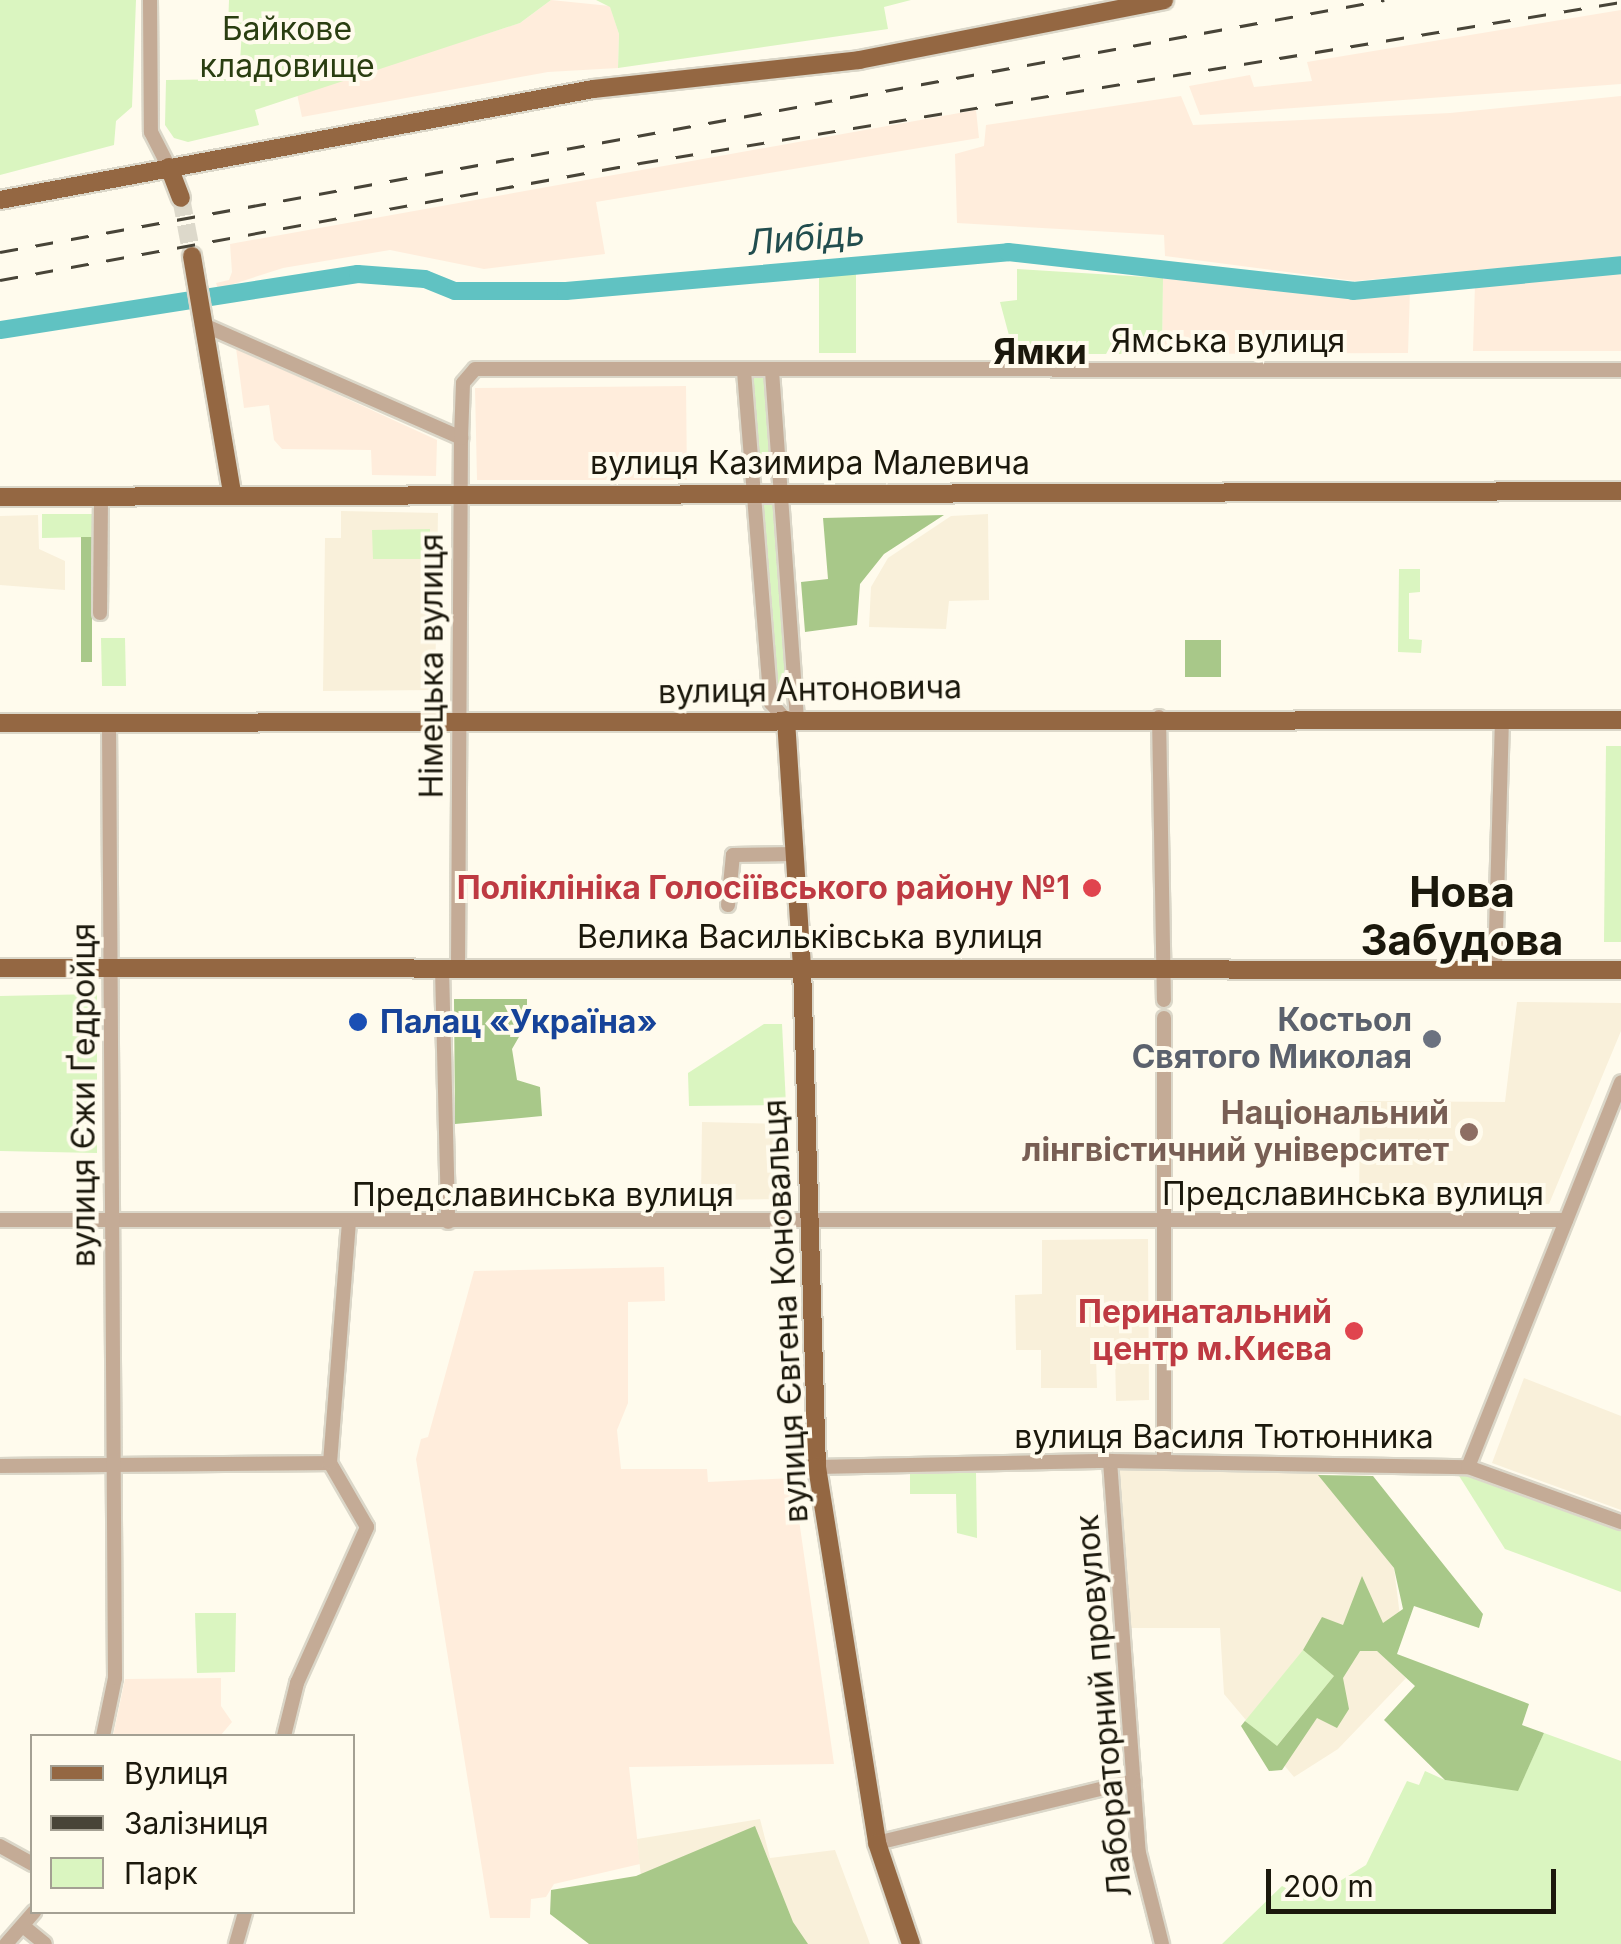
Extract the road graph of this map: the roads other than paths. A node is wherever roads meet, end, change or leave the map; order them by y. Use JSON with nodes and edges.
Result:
{"nodes":[{"id":1,"x":150,"y":0,"type":"edge"},
{"id":2,"x":1164,"y":0,"type":"edge"},
{"id":3,"x":169,"y":167,"type":"junction"},
{"id":4,"x":181,"y":198,"type":"tunnel mouth"},
{"id":5,"x":0,"y":200,"type":"edge"},
{"id":6,"x":192,"y":256,"type":"tunnel mouth"},
{"id":7,"x":205,"y":321,"type":"junction"},
{"id":8,"x":476,"y":369,"type":"joint"},
{"id":9,"x":1621,"y":370,"type":"edge"},
{"id":10,"x":744,"y":371,"type":"junction"},
{"id":11,"x":772,"y":371,"type":"junction"},
{"id":12,"x":461,"y":438,"type":"junction"},
{"id":13,"x":1621,"y":491,"type":"edge"},
{"id":14,"x":750,"y":492,"type":"junction"},
{"id":15,"x":778,"y":492,"type":"junction"},
{"id":16,"x":460,"y":493,"type":"junction"},
{"id":17,"x":232,"y":494,"type":"junction"},
{"id":18,"x":101,"y":496,"type":"junction"},
{"id":19,"x":0,"y":498,"type":"edge"},
{"id":20,"x":100,"y":613,"type":"dead end"},
{"id":21,"x":1159,"y":718,"type":"junction"},
{"id":22,"x":792,"y":720,"type":"junction"},
{"id":23,"x":1502,"y":720,"type":"junction"},
{"id":24,"x":1621,"y":720,"type":"edge"},
{"id":25,"x":110,"y":722,"type":"junction"},
{"id":26,"x":0,"y":723,"type":"edge"},
{"id":27,"x":458,"y":725,"type":"junction"},
{"id":28,"x":794,"y":854,"type":"junction"},
{"id":29,"x":728,"y":905,"type":"dead end"},
{"id":30,"x":802,"y":966,"type":"junction"},
{"id":31,"x":1165,"y":967,"type":"junction"},
{"id":32,"x":0,"y":968,"type":"edge"},
{"id":33,"x":112,"y":968,"type":"junction"},
{"id":34,"x":450,"y":968,"type":"junction"},
{"id":35,"x":1495,"y":969,"type":"junction"},
{"id":36,"x":1621,"y":970,"type":"edge"},
{"id":37,"x":1164,"y":1000,"type":"dead end"},
{"id":38,"x":1164,"y":1018,"type":"dead end"},
{"id":39,"x":1621,"y":1082,"type":"edge"},
{"id":40,"x":0,"y":1220,"type":"edge"},
{"id":41,"x":111,"y":1220,"type":"junction"},
{"id":42,"x":1566,"y":1220,"type":"junction"},
{"id":43,"x":448,"y":1222,"type":"junction"},
{"id":44,"x":810,"y":1222,"type":"junction"},
{"id":45,"x":1164,"y":1223,"type":"junction"},
{"id":46,"x":349,"y":1224,"type":"junction"},
{"id":47,"x":1110,"y":1461,"type":"junction"},
{"id":48,"x":1164,"y":1462,"type":"junction"},
{"id":49,"x":330,"y":1464,"type":"junction"},
{"id":50,"x":0,"y":1466,"type":"edge"},
{"id":51,"x":1468,"y":1466,"type":"junction"},
{"id":52,"x":114,"y":1467,"type":"junction"},
{"id":53,"x":817,"y":1467,"type":"junction"},
{"id":54,"x":1621,"y":1522,"type":"edge"},
{"id":55,"x":102,"y":1734,"type":"edge"},
{"id":56,"x":285,"y":1734,"type":"edge"},
{"id":57,"x":1134,"y":1781,"type":"junction"},
{"id":58,"x":877,"y":1844,"type":"junction"},
{"id":59,"x":0,"y":1846,"type":"edge"},
{"id":60,"x":30,"y":1863,"type":"edge"},
{"id":61,"x":32,"y":1914,"type":"edge"},
{"id":62,"x":244,"y":1914,"type":"edge"},
{"id":63,"x":22,"y":1926,"type":"junction"},
{"id":64,"x":6,"y":1944,"type":"edge"},
{"id":65,"x":45,"y":1944,"type":"edge"},
{"id":66,"x":236,"y":1944,"type":"edge"},
{"id":67,"x":911,"y":1944,"type":"edge"},
{"id":68,"x":1162,"y":1944,"type":"edge"}],
"edges":[{"from":1,"to":3,"type":"street"},
{"from":2,"to":3,"type":"main road"},
{"from":3,"to":4,"type":"main road"},
{"from":3,"to":5,"type":"main road"},
{"from":6,"to":7,"type":"main road"},
{"from":7,"to":12,"type":"street"},
{"from":7,"to":17,"type":"main road"},
{"from":8,"to":10,"type":"street","name":"Ямська вулиця"},
{"from":8,"to":12,"type":"street","name":"Німецька вулиця"},
{"from":9,"to":11,"type":"street","name":"Ямська вулиця"},
{"from":10,"to":11,"type":"street","name":"Ямська вулиця"},
{"from":10,"to":14,"type":"street"},
{"from":11,"to":15,"type":"street"},
{"from":12,"to":16,"type":"street","name":"Німецька вулиця"},
{"from":13,"to":15,"type":"main road","name":"вулиця Казимира Малевича"},
{"from":14,"to":15,"type":"main road","name":"вулиця Казимира Малевича"},
{"from":14,"to":16,"type":"main road","name":"вулиця Казимира Малевича"},
{"from":14,"to":22,"type":"street"},
{"from":15,"to":22,"type":"street"},
{"from":16,"to":17,"type":"main road","name":"вулиця Казимира Малевича"},
{"from":16,"to":27,"type":"street","name":"Німецька вулиця"},
{"from":17,"to":18,"type":"main road","name":"вулиця Казимира Малевича"},
{"from":18,"to":19,"type":"main road","name":"вулиця Казимира Малевича"},
{"from":18,"to":20,"type":"street"},
{"from":21,"to":22,"type":"main road","name":"вулиця Антоновича"},
{"from":21,"to":23,"type":"main road","name":"вулиця Антоновича"},
{"from":21,"to":31,"type":"street"},
{"from":22,"to":27,"type":"main road","name":"вулиця Антоновича"},
{"from":22,"to":28,"type":"main road","name":"вулиця Євгена Коновальця"},
{"from":23,"to":24,"type":"main road","name":"вулиця Антоновича"},
{"from":23,"to":35,"type":"street"},
{"from":25,"to":26,"type":"main road","name":"вулиця Антоновича"},
{"from":25,"to":27,"type":"main road","name":"вулиця Антоновича"},
{"from":25,"to":33,"type":"street","name":"вулиця Єжи Ґедройця"},
{"from":27,"to":34,"type":"street","name":"Німецька вулиця"},
{"from":28,"to":29,"type":"street"},
{"from":28,"to":30,"type":"main road","name":"вулиця Євгена Коновальця"},
{"from":30,"to":31,"type":"main road","name":"Велика Васильківська вулиця"},
{"from":30,"to":34,"type":"main road","name":"Велика Васильківська вулиця"},
{"from":30,"to":44,"type":"main road","name":"вулиця Євгена Коновальця"},
{"from":31,"to":35,"type":"main road","name":"Велика Васильківська вулиця"},
{"from":31,"to":37,"type":"street"},
{"from":32,"to":33,"type":"main road","name":"Велика Васильківська вулиця"},
{"from":33,"to":34,"type":"main road","name":"Велика Васильківська вулиця"},
{"from":33,"to":41,"type":"street","name":"вулиця Єжи Ґедройця"},
{"from":34,"to":43,"type":"street","name":"Німецька вулиця"},
{"from":35,"to":36,"type":"main road","name":"Велика Васильківська вулиця"},
{"from":38,"to":45,"type":"street"},
{"from":39,"to":42,"type":"street"},
{"from":40,"to":41,"type":"street","name":"Предславинська вулиця"},
{"from":41,"to":46,"type":"street","name":"Предславинська вулиця"},
{"from":41,"to":52,"type":"street","name":"вулиця Єжи Ґедройця"},
{"from":42,"to":45,"type":"street","name":"Предславинська вулиця"},
{"from":42,"to":51,"type":"street"},
{"from":43,"to":44,"type":"street","name":"Предславинська вулиця"},
{"from":43,"to":46,"type":"street","name":"Предславинська вулиця"},
{"from":44,"to":45,"type":"street","name":"Предславинська вулиця"},
{"from":44,"to":53,"type":"main road","name":"вулиця Євгена Коновальця"},
{"from":45,"to":48,"type":"street"},
{"from":46,"to":49,"type":"street"},
{"from":47,"to":48,"type":"street","name":"вулиця Василя Тютюнника"},
{"from":47,"to":53,"type":"street","name":"вулиця Василя Тютюнника"},
{"from":47,"to":57,"type":"street","name":"Лабораторний провулок"},
{"from":48,"to":51,"type":"street","name":"вулиця Василя Тютюнника"},
{"from":49,"to":52,"type":"street"},
{"from":49,"to":56,"type":"street"},
{"from":50,"to":52,"type":"street"},
{"from":51,"to":54,"type":"street","name":"вулиця Василя Тютюнника"},
{"from":52,"to":55,"type":"street","name":"вулиця Єжи Ґедройця"},
{"from":53,"to":58,"type":"main road","name":"вулиця Євгена Коновальця"},
{"from":57,"to":58,"type":"street"},
{"from":57,"to":68,"type":"street","name":"Лабораторний провулок"},
{"from":58,"to":67,"type":"main road","name":"вулиця Євгена Коновальця"},
{"from":59,"to":60,"type":"street"},
{"from":61,"to":63,"type":"street"},
{"from":62,"to":66,"type":"street"},
{"from":63,"to":64,"type":"street"},
{"from":63,"to":65,"type":"street"}]}
